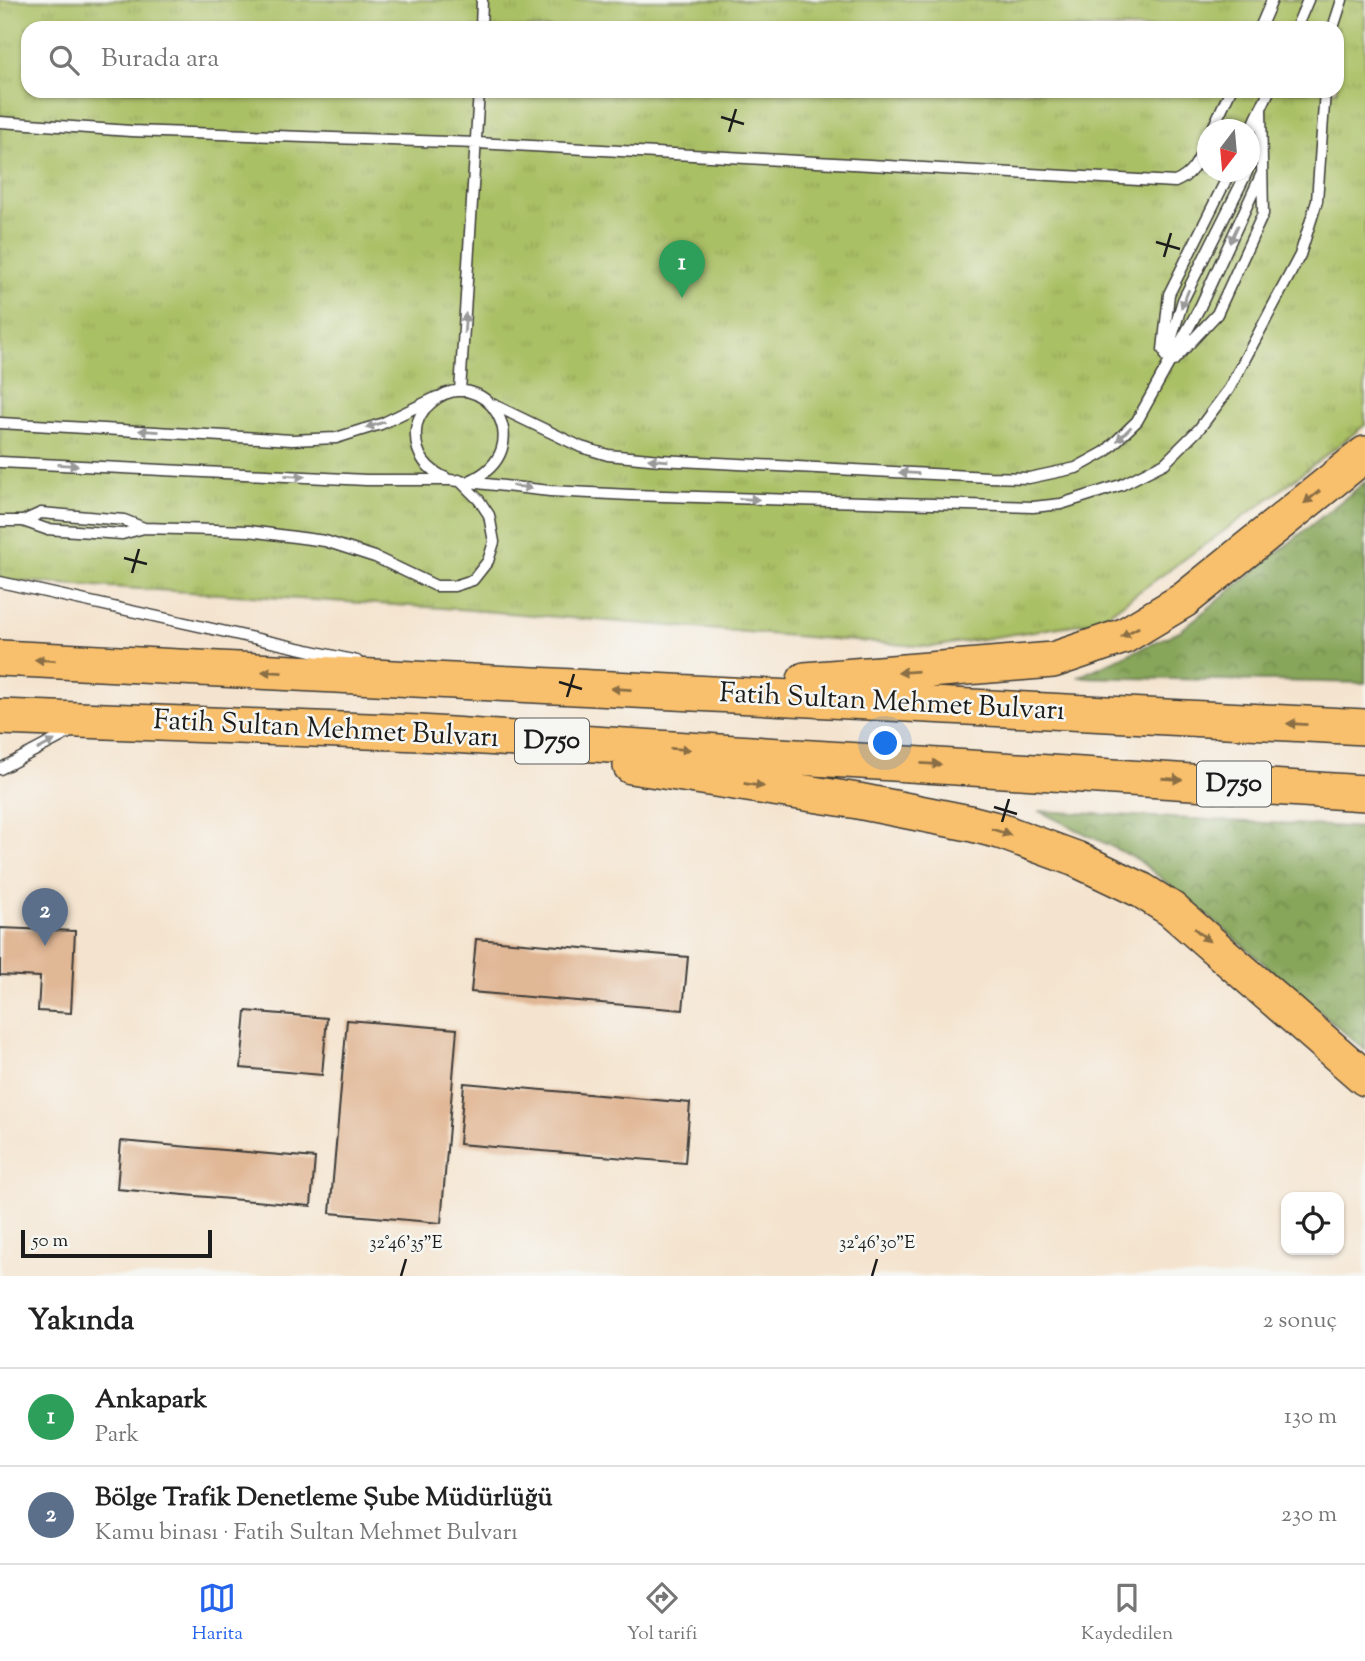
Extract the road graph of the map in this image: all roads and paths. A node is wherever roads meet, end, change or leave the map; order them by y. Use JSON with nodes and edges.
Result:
{"nodes":[{"id":1,"x":482,"y":0,"type":"edge"},
{"id":2,"x":1272,"y":0,"type":"edge"},
{"id":3,"x":1308,"y":0,"type":"edge"},
{"id":4,"x":1342,"y":0,"type":"edge"},
{"id":5,"x":481,"y":21,"type":"edge"},
{"id":6,"x":1263,"y":21,"type":"edge"},
{"id":7,"x":1299,"y":21,"type":"edge"},
{"id":8,"x":1335,"y":21,"type":"edge"},
{"id":9,"x":479,"y":98,"type":"edge"},
{"id":10,"x":1227,"y":98,"type":"edge"},
{"id":11,"x":1266,"y":98,"type":"edge"},
{"id":12,"x":1324,"y":98,"type":"edge"},
{"id":13,"x":1261,"y":108,"type":"junction"},
{"id":14,"x":1217,"y":119,"type":"edge"},
{"id":15,"x":1256,"y":119,"type":"edge"},
{"id":16,"x":0,"y":122,"type":"edge"},
{"id":17,"x":1262,"y":141,"type":"junction"},
{"id":18,"x":477,"y":142,"type":"junction"},
{"id":19,"x":1260,"y":145,"type":"edge"},
{"id":20,"x":1197,"y":163,"type":"edge"},
{"id":21,"x":1262,"y":173,"type":"junction"},
{"id":22,"x":1225,"y":182,"type":"edge"},
{"id":23,"x":1242,"y":182,"type":"edge"},
{"id":24,"x":1160,"y":376,"type":"junction"},
{"id":25,"x":460,"y":391,"type":"junction"},
{"id":26,"x":437,"y":397,"type":"junction"},
{"id":27,"x":492,"y":404,"type":"junction"},
{"id":28,"x":0,"y":423,"type":"edge"},
{"id":29,"x":1365,"y":454,"type":"edge"},
{"id":30,"x":0,"y":462,"type":"edge"},
{"id":31,"x":459,"y":480,"type":"junction"},
{"id":32,"x":0,"y":521,"type":"edge"},
{"id":33,"x":0,"y":582,"type":"edge"},
{"id":34,"x":0,"y":658,"type":"edge"},
{"id":35,"x":366,"y":663,"type":"dead end"},
{"id":36,"x":379,"y":666,"type":"dead end"},
{"id":37,"x":446,"y":680,"type":"junction"},
{"id":38,"x":669,"y":691,"type":"junction"},
{"id":39,"x":0,"y":717,"type":"edge"},
{"id":40,"x":92,"y":720,"type":"junction"},
{"id":41,"x":1365,"y":727,"type":"edge"},
{"id":42,"x":420,"y":733,"type":"junction"},
{"id":43,"x":0,"y":769,"type":"edge"},
{"id":44,"x":1365,"y":793,"type":"edge"},
{"id":45,"x":1365,"y":1078,"type":"edge"}],
"edges":[{"from":1,"to":5,"type":"lane"},
{"from":2,"to":6,"type":"lane"},
{"from":3,"to":7,"type":"lane"},
{"from":4,"to":8,"type":"lane"},
{"from":9,"to":18,"type":"lane"},
{"from":10,"to":14,"type":"lane"},
{"from":11,"to":13,"type":"lane"},
{"from":31,"to":12,"type":"lane","one_way":true},
{"from":13,"to":15,"type":"lane"},
{"from":13,"to":17,"type":"lane"},
{"from":16,"to":18,"type":"lane"},
{"from":17,"to":19,"type":"lane"},
{"from":17,"to":21,"type":"lane"},
{"from":18,"to":20,"type":"lane"},
{"from":25,"to":18,"type":"lane","one_way":true},
{"from":21,"to":24,"type":"lane","one_way":true},
{"from":21,"to":24,"type":"lane"},
{"from":22,"to":24,"type":"lane"},
{"from":23,"to":24,"type":"lane","one_way":true},
{"from":24,"to":27,"type":"lane","one_way":true},
{"from":25,"to":26,"type":"lane"},
{"from":25,"to":27,"type":"lane"},
{"from":26,"to":28,"type":"lane","one_way":true},
{"from":26,"to":31,"type":"lane"},
{"from":27,"to":31,"type":"lane"},
{"from":29,"to":38,"type":"highway","one_way":true},
{"from":30,"to":31,"type":"lane","one_way":true},
{"from":31,"to":32,"type":"lane"},
{"from":33,"to":35,"type":"lane"},
{"from":37,"to":34,"type":"highway","name":"Fatih Sultan Mehmet Bulvarı","number":"D750","one_way":true},
{"from":36,"to":37,"type":"lane"},
{"from":38,"to":37,"type":"highway","name":"Fatih Sultan Mehmet Bulvarı","number":"D750","one_way":true},
{"from":41,"to":38,"type":"highway","name":"Fatih Sultan Mehmet Bulvarı","number":"D750","one_way":true},
{"from":39,"to":40,"type":"highway","name":"Fatih Sultan Mehmet Bulvarı","number":"D750"},
{"from":40,"to":42,"type":"highway","name":"Fatih Sultan Mehmet Bulvarı","number":"D750"},
{"from":43,"to":40,"type":"lane","one_way":true},
{"from":42,"to":44,"type":"highway","name":"Fatih Sultan Mehmet Bulvarı","number":"D750","one_way":true},
{"from":42,"to":45,"type":"highway","one_way":true}]}
